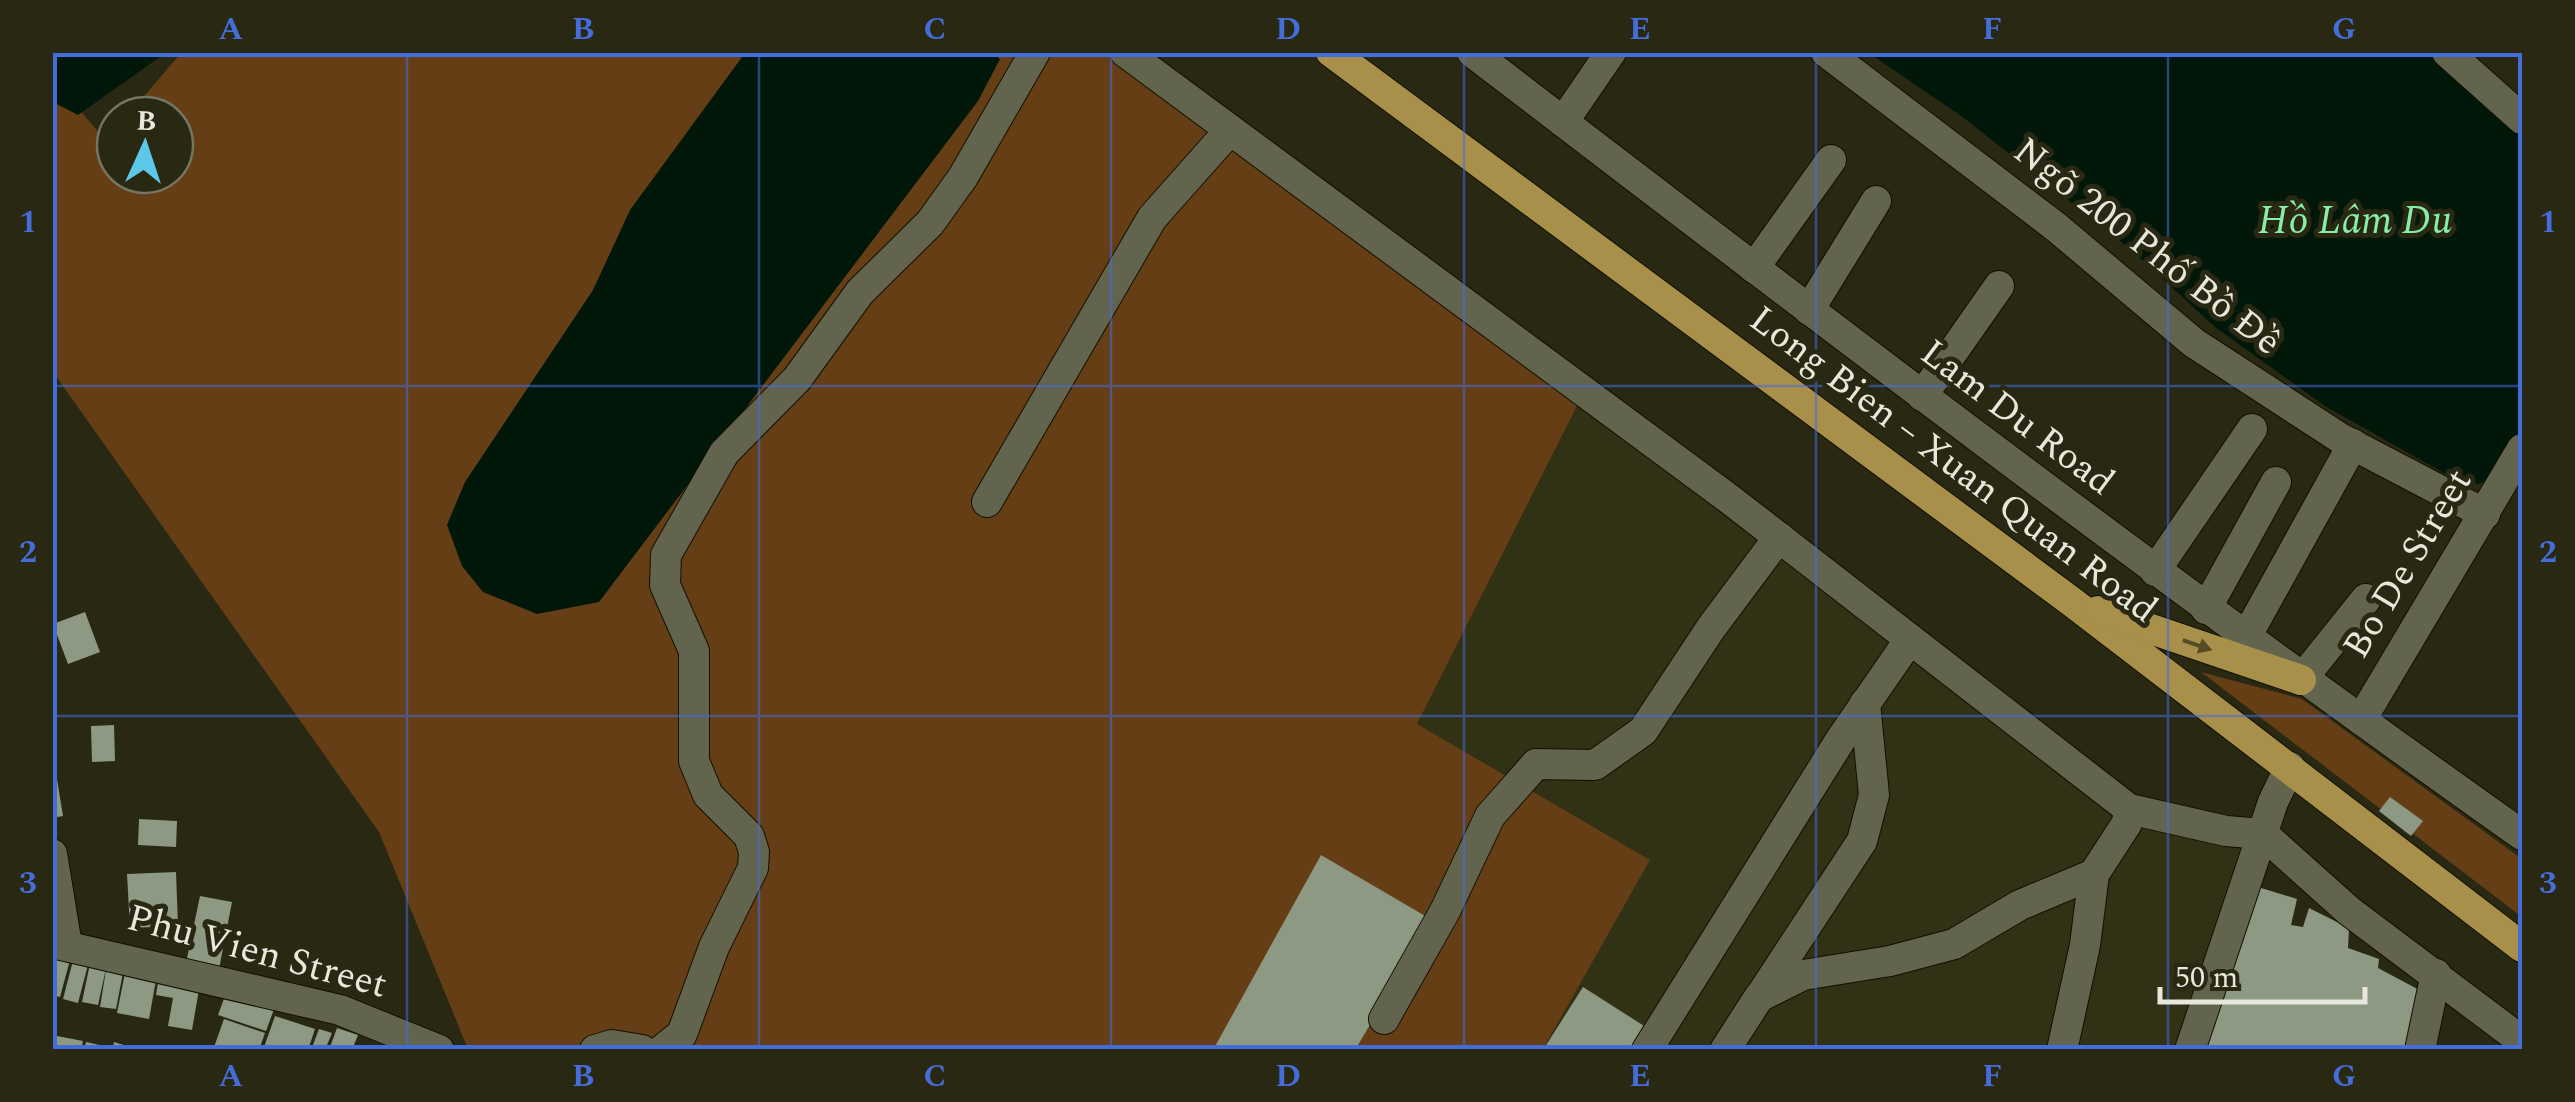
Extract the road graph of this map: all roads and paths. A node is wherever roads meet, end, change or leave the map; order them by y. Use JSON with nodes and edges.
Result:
{"nodes":[{"id":1,"x":1035,"y":52,"type":"edge"},
{"id":2,"x":1126,"y":52,"type":"edge"},
{"id":3,"x":1330,"y":52,"type":"edge"},
{"id":4,"x":1472,"y":52,"type":"edge"},
{"id":5,"x":1611,"y":52,"type":"edge"},
{"id":6,"x":1826,"y":52,"type":"edge"},
{"id":7,"x":2447,"y":52,"type":"edge"},
{"id":8,"x":2522,"y":119,"type":"edge"},
{"id":9,"x":1563,"y":122,"type":"junction"},
{"id":10,"x":1230,"y":130,"type":"junction"},
{"id":11,"x":1831,"y":160,"type":"dead end"},
{"id":12,"x":1876,"y":201,"type":"dead end"},
{"id":13,"x":1754,"y":268,"type":"junction"},
{"id":14,"x":1999,"y":286,"type":"dead end"},
{"id":15,"x":1809,"y":310,"type":"junction"},
{"id":16,"x":1922,"y":396,"type":"junction"},
{"id":17,"x":2252,"y":429,"type":"dead end"},
{"id":18,"x":2353,"y":444,"type":"junction"},
{"id":19,"x":2522,"y":450,"type":"edge"},
{"id":20,"x":2276,"y":482,"type":"dead end"},
{"id":21,"x":987,"y":502,"type":"dead end"},
{"id":22,"x":2485,"y":514,"type":"junction"},
{"id":23,"x":1779,"y":537,"type":"junction"},
{"id":24,"x":2155,"y":571,"type":"junction"},
{"id":25,"x":2366,"y":599,"type":"dead end"},
{"id":26,"x":2072,"y":602,"type":"junction"},
{"id":27,"x":2206,"y":609,"type":"junction"},
{"id":28,"x":2245,"y":638,"type":"junction"},
{"id":29,"x":1910,"y":639,"type":"junction"},
{"id":30,"x":2301,"y":680,"type":"junction"},
{"id":31,"x":1865,"y":703,"type":"junction"},
{"id":32,"x":2361,"y":720,"type":"junction"},
{"id":33,"x":2290,"y":767,"type":"junction"},
{"id":34,"x":2129,"y":809,"type":"junction"},
{"id":35,"x":2518,"y":824,"type":"edge"},
{"id":36,"x":2263,"y":834,"type":"junction"},
{"id":37,"x":52,"y":854,"type":"edge"},
{"id":38,"x":2094,"y":874,"type":"junction"},
{"id":39,"x":60,"y":944,"type":"edge"},
{"id":40,"x":2522,"y":947,"type":"edge"},
{"id":41,"x":2436,"y":974,"type":"junction"},
{"id":42,"x":1759,"y":997,"type":"junction"},
{"id":43,"x":1384,"y":1020,"type":"dead end"},
{"id":44,"x":2522,"y":1041,"type":"edge"},
{"id":45,"x":439,"y":1050,"type":"edge"},
{"id":46,"x":596,"y":1050,"type":"edge"},
{"id":47,"x":642,"y":1050,"type":"edge"},
{"id":48,"x":662,"y":1050,"type":"edge"},
{"id":49,"x":1647,"y":1050,"type":"edge"},
{"id":50,"x":1725,"y":1050,"type":"edge"},
{"id":51,"x":2062,"y":1050,"type":"edge"},
{"id":52,"x":2190,"y":1050,"type":"edge"},
{"id":53,"x":2420,"y":1050,"type":"edge"}],
"edges":[{"from":1,"to":48,"type":"street"},
{"from":2,"to":10,"type":"street"},
{"from":3,"to":26,"type":"main road","name":"Long Bien – Xuan Quan Road"},
{"from":4,"to":9,"type":"street","name":"Lam Du Road"},
{"from":5,"to":9,"type":"street"},
{"from":6,"to":18,"type":"street","name":"Ngõ 200 Phố Bồ Đề"},
{"from":7,"to":8,"type":"street"},
{"from":9,"to":13,"type":"street","name":"Lam Du Road"},
{"from":10,"to":21,"type":"street"},
{"from":10,"to":23,"type":"street"},
{"from":11,"to":13,"type":"street"},
{"from":12,"to":15,"type":"street"},
{"from":13,"to":15,"type":"street","name":"Lam Du Road"},
{"from":14,"to":16,"type":"street"},
{"from":15,"to":16,"type":"street","name":"Lam Du Road"},
{"from":16,"to":24,"type":"street","name":"Lam Du Road"},
{"from":17,"to":24,"type":"street"},
{"from":18,"to":22,"type":"street","name":"Ngõ 200 Phố Bồ Đề"},
{"from":18,"to":28,"type":"street"},
{"from":19,"to":22,"type":"street","name":"Bo De Street"},
{"from":20,"to":27,"type":"street"},
{"from":22,"to":32,"type":"street","name":"Bo De Street"},
{"from":23,"to":29,"type":"street"},
{"from":23,"to":43,"type":"street"},
{"from":24,"to":27,"type":"street","name":"Lam Du Road"},
{"from":25,"to":30,"type":"street"},
{"from":26,"to":30,"type":"main road","one_way":true},
{"from":26,"to":33,"type":"main road","name":"Long Bien – Xuan Quan Road"},
{"from":27,"to":28,"type":"street","name":"Lam Du Road"},
{"from":28,"to":30,"type":"street","name":"Lam Du Road"},
{"from":29,"to":31,"type":"street"},
{"from":29,"to":34,"type":"street"},
{"from":30,"to":32,"type":"street","name":"Lam Du Road"},
{"from":31,"to":42,"type":"street"},
{"from":31,"to":49,"type":"street"},
{"from":32,"to":35,"type":"street","name":"Lam Du Road"},
{"from":33,"to":36,"type":"street"},
{"from":33,"to":40,"type":"main road","name":"Long Bien – Xuan Quan Road"},
{"from":34,"to":36,"type":"street"},
{"from":34,"to":38,"type":"street"},
{"from":36,"to":41,"type":"street"},
{"from":36,"to":52,"type":"street"},
{"from":37,"to":39,"type":"street"},
{"from":38,"to":42,"type":"street"},
{"from":38,"to":51,"type":"street"},
{"from":39,"to":45,"type":"street","name":"Phu Vien Street"},
{"from":41,"to":44,"type":"street"},
{"from":41,"to":53,"type":"street"},
{"from":42,"to":50,"type":"street"},
{"from":46,"to":47,"type":"street"}]}
